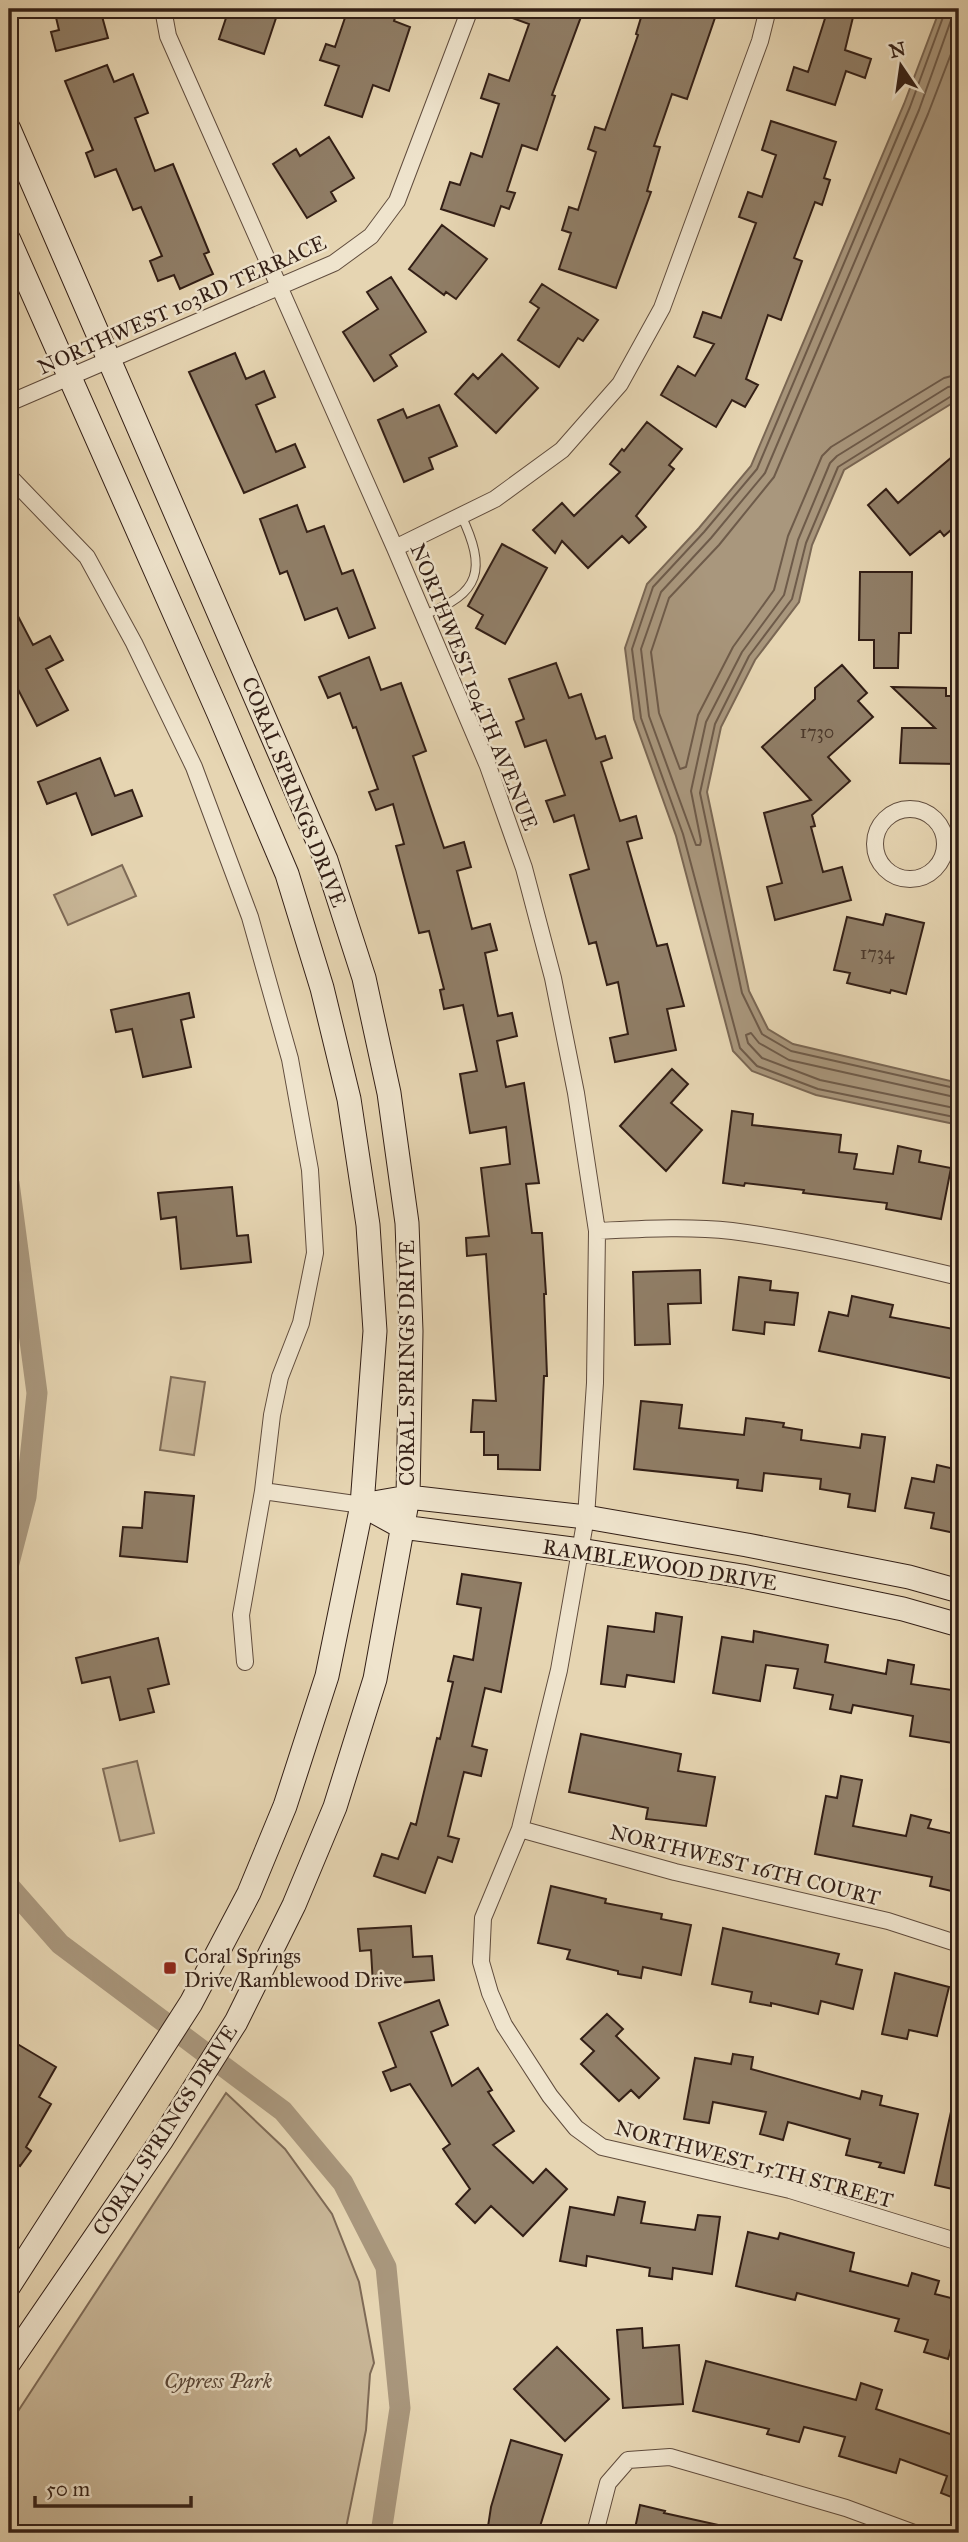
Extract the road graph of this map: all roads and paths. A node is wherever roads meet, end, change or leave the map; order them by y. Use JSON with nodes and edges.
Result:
{"nodes":[{"id":1,"x":163,"y":9,"type":"edge"},
{"id":2,"x":470,"y":9,"type":"edge"},
{"id":3,"x":768,"y":9,"type":"edge"},
{"id":4,"x":9,"y":129,"type":"edge"},
{"id":5,"x":9,"y":240,"type":"edge"},
{"id":6,"x":278,"y":286,"type":"junction"},
{"id":7,"x":109,"y":360,"type":"junction"},
{"id":8,"x":69,"y":378,"type":"junction"},
{"id":9,"x":9,"y":403,"type":"edge"},
{"id":10,"x":9,"y":476,"type":"edge"},
{"id":11,"x":461,"y":515,"type":"junction"},
{"id":12,"x":395,"y":548,"type":"junction"},
{"id":13,"x":424,"y":615,"type":"junction"},
{"id":14,"x":952,"y":837,"type":"edge"},
{"id":15,"x":597,"y":1231,"type":"junction"},
{"id":16,"x":959,"y":1277,"type":"edge"},
{"id":17,"x":263,"y":1491,"type":"junction"},
{"id":18,"x":408,"y":1497,"type":"junction"},
{"id":19,"x":362,"y":1505,"type":"junction"},
{"id":20,"x":586,"y":1517,"type":"junction"},
{"id":21,"x":402,"y":1527,"type":"junction"},
{"id":22,"x":580,"y":1550,"type":"junction"},
{"id":23,"x":959,"y":1591,"type":"edge"},
{"id":24,"x":959,"y":1625,"type":"edge"},
{"id":25,"x":245,"y":1662,"type":"dead end"},
{"id":26,"x":520,"y":1829,"type":"junction"},
{"id":27,"x":959,"y":1944,"type":"edge"},
{"id":28,"x":490,"y":1993,"type":"joint"},
{"id":29,"x":959,"y":2242,"type":"edge"},
{"id":30,"x":9,"y":2286,"type":"edge"},
{"id":31,"x":9,"y":2362,"type":"edge"},
{"id":32,"x":595,"y":2533,"type":"edge"},
{"id":33,"x":914,"y":2533,"type":"edge"}],
"edges":[{"from":1,"to":6,"type":"street","name":"NORTHWEST 104TH AVENUE"},
{"from":2,"to":6,"type":"street","name":"NORTHWEST 103RD TERRACE"},
{"from":3,"to":11,"type":"street"},
{"from":4,"to":7,"type":"main road","name":"CORAL SPRINGS DRIVE"},
{"from":5,"to":8,"type":"main road","name":"CORAL SPRINGS DRIVE"},
{"from":6,"to":7,"type":"street","name":"NORTHWEST 103RD TERRACE"},
{"from":6,"to":12,"type":"street","name":"NORTHWEST 104TH AVENUE"},
{"from":7,"to":8,"type":"street","name":"NORTHWEST 103RD TERRACE"},
{"from":7,"to":18,"type":"main road","name":"CORAL SPRINGS DRIVE"},
{"from":8,"to":9,"type":"street","name":"NORTHWEST 103RD TERRACE"},
{"from":8,"to":19,"type":"main road","name":"CORAL SPRINGS DRIVE"},
{"from":10,"to":17,"type":"street"},
{"from":11,"to":12,"type":"street"},
{"from":11,"to":13,"type":"lane"},
{"from":12,"to":13,"type":"street","name":"NORTHWEST 104TH AVENUE"},
{"from":13,"to":15,"type":"street","name":"NORTHWEST 104TH AVENUE"},
{"from":14,"to":14,"type":"street"},
{"from":15,"to":16,"type":"street"},
{"from":15,"to":20,"type":"street","name":"NORTHWEST 104TH AVENUE"},
{"from":17,"to":19,"type":"street","name":"RAMBLEWOOD DRIVE"},
{"from":17,"to":25,"type":"street"},
{"from":18,"to":19,"type":"main road","name":"RAMBLEWOOD DRIVE"},
{"from":18,"to":20,"type":"main road","name":"RAMBLEWOOD DRIVE"},
{"from":18,"to":21,"type":"main road","name":"CORAL SPRINGS DRIVE"},
{"from":19,"to":21,"type":"main road","name":"RAMBLEWOOD DRIVE"},
{"from":19,"to":30,"type":"main road","name":"CORAL SPRINGS DRIVE"},
{"from":20,"to":22,"type":"street","name":"NORTHWEST 104TH AVENUE"},
{"from":20,"to":23,"type":"main road","name":"RAMBLEWOOD DRIVE"},
{"from":21,"to":22,"type":"main road","name":"RAMBLEWOOD DRIVE"},
{"from":21,"to":31,"type":"main road","name":"CORAL SPRINGS DRIVE"},
{"from":22,"to":24,"type":"main road","name":"RAMBLEWOOD DRIVE"},
{"from":22,"to":26,"type":"street","name":"NORTHWEST 104TH AVENUE"},
{"from":26,"to":27,"type":"street","name":"NORTHWEST 16TH COURT"},
{"from":26,"to":28,"type":"street","name":"NORTHWEST 104TH AVENUE"},
{"from":28,"to":29,"type":"street","name":"NORTHWEST 15TH STREET"},
{"from":32,"to":33,"type":"street"}]}
